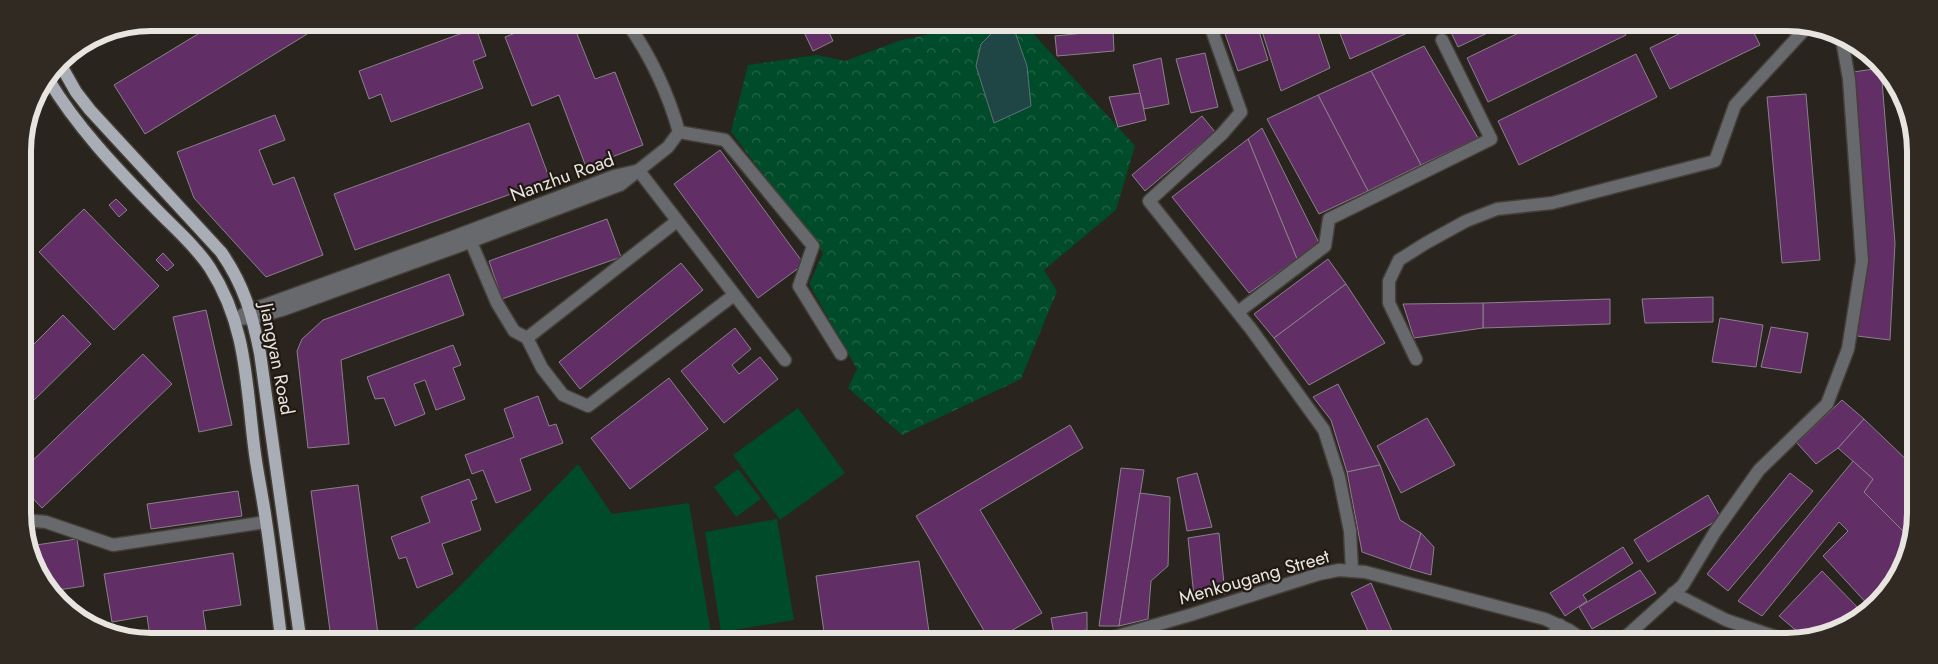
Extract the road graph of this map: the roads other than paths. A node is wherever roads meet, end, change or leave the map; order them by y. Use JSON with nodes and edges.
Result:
{"nodes":[{"id":1,"x":1212,"y":31,"type":"edge"},
{"id":2,"x":633,"y":32,"type":"edge"},
{"id":3,"x":1801,"y":32,"type":"edge"},
{"id":4,"x":1442,"y":40,"type":"dead end"},
{"id":5,"x":1843,"y":45,"type":"edge"},
{"id":6,"x":63,"y":70,"type":"edge"},
{"id":7,"x":51,"y":85,"type":"edge"},
{"id":8,"x":679,"y":132,"type":"junction"},
{"id":9,"x":639,"y":171,"type":"junction"},
{"id":10,"x":677,"y":220,"type":"junction"},
{"id":11,"x":472,"y":242,"type":"junction"},
{"id":12,"x":734,"y":294,"type":"junction"},
{"id":13,"x":1238,"y":312,"type":"junction"},
{"id":14,"x":252,"y":314,"type":"junction"},
{"id":15,"x":235,"y":319,"type":"junction"},
{"id":16,"x":527,"y":338,"type":"junction"},
{"id":17,"x":841,"y":354,"type":"dead end"},
{"id":18,"x":1416,"y":359,"type":"dead end"},
{"id":19,"x":785,"y":360,"type":"dead end"},
{"id":20,"x":32,"y":521,"type":"edge"},
{"id":21,"x":266,"y":522,"type":"junction"},
{"id":22,"x":1352,"y":571,"type":"junction"},
{"id":23,"x":1673,"y":593,"type":"junction"},
{"id":24,"x":1560,"y":625,"type":"junction"},
{"id":25,"x":1130,"y":632,"type":"edge"},
{"id":26,"x":1555,"y":632,"type":"edge"},
{"id":27,"x":1572,"y":632,"type":"edge"},
{"id":28,"x":1631,"y":632,"type":"edge"},
{"id":29,"x":1765,"y":632,"type":"edge"},
{"id":30,"x":280,"y":633,"type":"edge"},
{"id":31,"x":299,"y":633,"type":"edge"}],
"edges":[{"from":1,"to":13,"type":"street"},
{"from":2,"to":8,"type":"street"},
{"from":3,"to":18,"type":"street"},
{"from":4,"to":13,"type":"street"},
{"from":5,"to":23,"type":"street"},
{"from":6,"to":14,"type":"main road","name":"Jiangyan Road"},
{"from":7,"to":15,"type":"main road","name":"Jiangyan Road"},
{"from":8,"to":9,"type":"street"},
{"from":8,"to":17,"type":"street"},
{"from":9,"to":10,"type":"street"},
{"from":9,"to":11,"type":"street","name":"Nanzhu Road"},
{"from":9,"to":14,"type":"street","name":"Nanzhu Road"},
{"from":10,"to":12,"type":"street"},
{"from":10,"to":16,"type":"street"},
{"from":11,"to":14,"type":"street","name":"Nanzhu Road"},
{"from":11,"to":16,"type":"street"},
{"from":12,"to":16,"type":"street"},
{"from":12,"to":19,"type":"street"},
{"from":13,"to":22,"type":"street"},
{"from":14,"to":15,"type":"street","name":"Nanzhu Road"},
{"from":14,"to":31,"type":"main road","name":"Jiangyan Road"},
{"from":15,"to":21,"type":"main road","name":"Jiangyan Road"},
{"from":20,"to":21,"type":"street"},
{"from":21,"to":30,"type":"main road","name":"Jiangyan Road"},
{"from":22,"to":24,"type":"street","name":"Menkougang Street"},
{"from":22,"to":25,"type":"street","name":"Menkougang Street"},
{"from":23,"to":28,"type":"street"},
{"from":23,"to":29,"type":"street"},
{"from":24,"to":26,"type":"street"},
{"from":24,"to":27,"type":"street","name":"Menkougang Street"}]}
